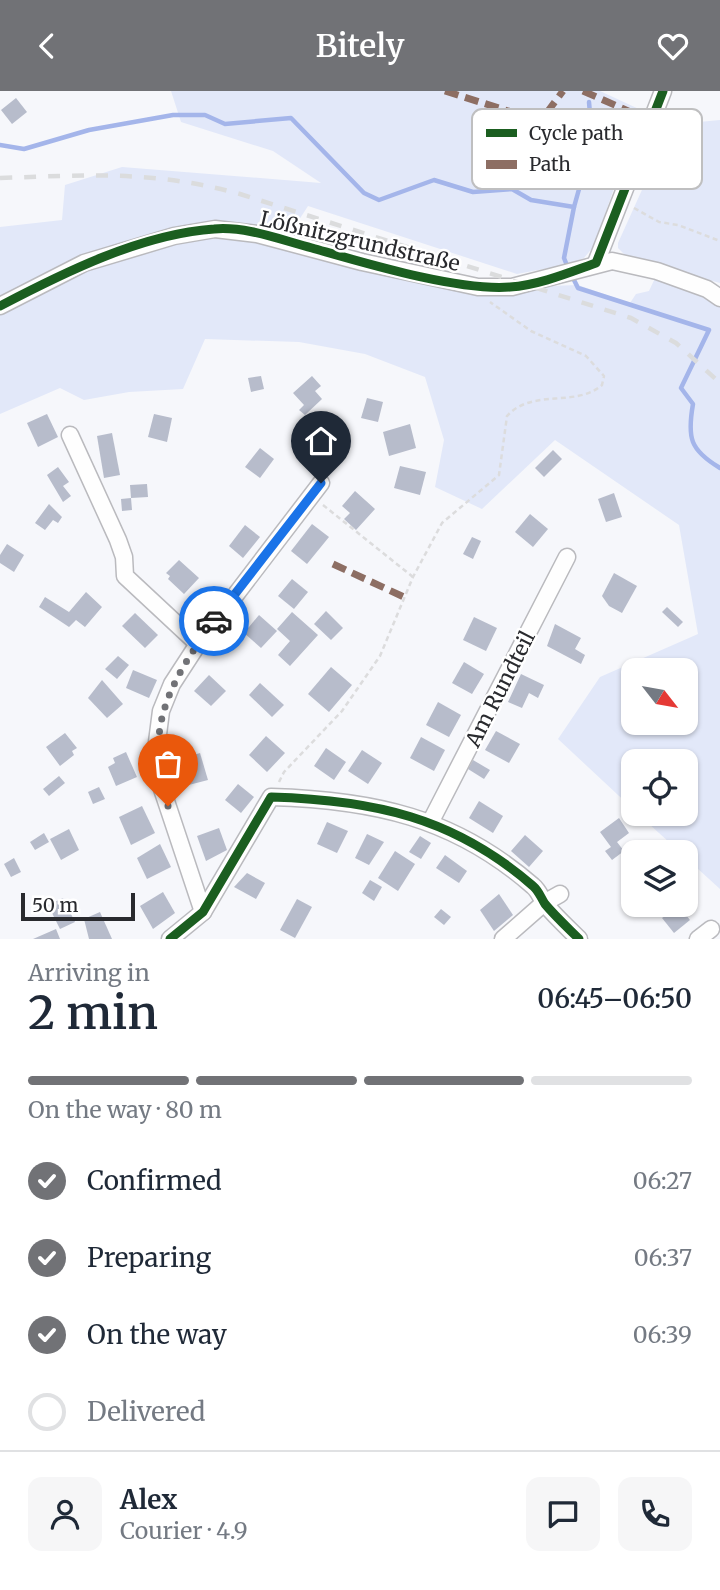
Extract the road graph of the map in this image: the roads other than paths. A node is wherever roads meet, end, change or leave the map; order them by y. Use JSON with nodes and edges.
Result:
{"nodes":[{"id":1,"x":663,"y":91,"type":"edge"},
{"id":2,"x":656,"y":109,"type":"edge"},
{"id":3,"x":626,"y":189,"type":"edge"},
{"id":4,"x":596,"y":263,"type":"junction"},
{"id":5,"x":720,"y":298,"type":"edge"},
{"id":6,"x":0,"y":306,"type":"edge"},
{"id":7,"x":70,"y":435,"type":"dead end"},
{"id":8,"x":317,"y":490,"type":"road end"},
{"id":9,"x":567,"y":557,"type":"dead end"},
{"id":10,"x":198,"y":644,"type":"junction"},
{"id":11,"x":431,"y":821,"type":"junction"},
{"id":12,"x":560,"y":894,"type":"dead end"},
{"id":13,"x":544,"y":903,"type":"junction"},
{"id":14,"x":204,"y":912,"type":"junction"},
{"id":15,"x":170,"y":939,"type":"edge"},
{"id":16,"x":503,"y":939,"type":"edge"},
{"id":17,"x":579,"y":939,"type":"edge"}],
"edges":[{"from":1,"to":2,"type":"street"},
{"from":3,"to":4,"type":"street"},
{"from":4,"to":5,"type":"street"},
{"from":4,"to":6,"type":"street","name":"Lößnitzgrundstraße"},
{"from":7,"to":10,"type":"street"},
{"from":8,"to":10,"type":"street"},
{"from":9,"to":11,"type":"street","name":"Am Rundteil"},
{"from":10,"to":14,"type":"street"},
{"from":11,"to":13,"type":"street"},
{"from":11,"to":14,"type":"street"},
{"from":12,"to":13,"type":"street"},
{"from":13,"to":16,"type":"street"},
{"from":13,"to":17,"type":"street"},
{"from":14,"to":15,"type":"street"}]}
